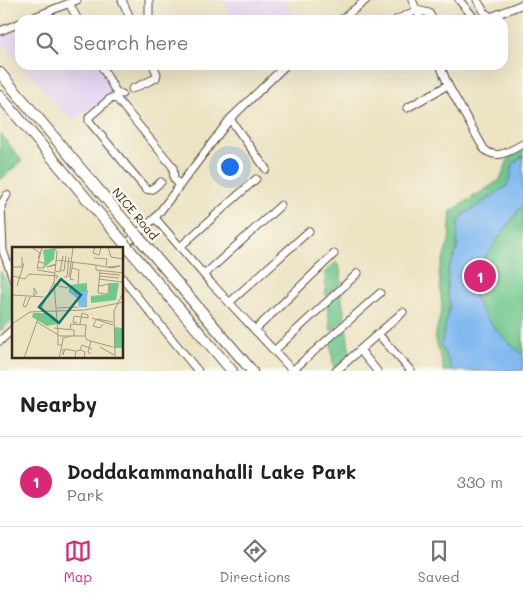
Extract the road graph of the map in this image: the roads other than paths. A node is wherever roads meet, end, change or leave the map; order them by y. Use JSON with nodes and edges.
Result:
{"nodes":[{"id":1,"x":77,"y":0,"type":"edge"},
{"id":2,"x":122,"y":0,"type":"edge"},
{"id":3,"x":126,"y":0,"type":"edge"},
{"id":4,"x":149,"y":0,"type":"edge"},
{"id":5,"x":366,"y":0,"type":"edge"},
{"id":6,"x":412,"y":0,"type":"edge"},
{"id":7,"x":459,"y":0,"type":"edge"},
{"id":8,"x":477,"y":0,"type":"edge"},
{"id":9,"x":69,"y":3,"type":"junction"},
{"id":10,"x":523,"y":4,"type":"edge"},
{"id":11,"x":417,"y":10,"type":"junction"},
{"id":12,"x":484,"y":10,"type":"junction"},
{"id":13,"x":39,"y":15,"type":"edge"},
{"id":14,"x":75,"y":15,"type":"edge"},
{"id":15,"x":129,"y":15,"type":"edge"},
{"id":16,"x":133,"y":15,"type":"edge"},
{"id":17,"x":149,"y":15,"type":"edge"},
{"id":18,"x":348,"y":15,"type":"edge"},
{"id":19,"x":406,"y":15,"type":"edge"},
{"id":20,"x":419,"y":15,"type":"edge"},
{"id":21,"x":430,"y":15,"type":"edge"},
{"id":22,"x":470,"y":15,"type":"edge"},
{"id":23,"x":478,"y":15,"type":"edge"},
{"id":24,"x":487,"y":15,"type":"edge"},
{"id":25,"x":498,"y":15,"type":"edge"},
{"id":26,"x":15,"y":25,"type":"edge"},
{"id":27,"x":0,"y":31,"type":"edge"},
{"id":28,"x":105,"y":70,"type":"edge"},
{"id":29,"x":155,"y":70,"type":"edge"},
{"id":30,"x":281,"y":70,"type":"edge"},
{"id":31,"x":442,"y":70,"type":"edge"},
{"id":32,"x":0,"y":73,"type":"edge"},
{"id":33,"x":448,"y":85,"type":"junction"},
{"id":34,"x":132,"y":89,"type":"dead end"},
{"id":35,"x":122,"y":94,"type":"dead end"},
{"id":36,"x":0,"y":96,"type":"edge"},
{"id":37,"x":407,"y":108,"type":"dead end"},
{"id":38,"x":230,"y":119,"type":"junction"},
{"id":39,"x":523,"y":144,"type":"edge"},
{"id":40,"x":266,"y":168,"type":"dead end"},
{"id":41,"x":256,"y":178,"type":"dead end"},
{"id":42,"x":161,"y":182,"type":"dead end"},
{"id":43,"x":180,"y":185,"type":"junction"},
{"id":44,"x":7,"y":195,"type":"dead end"},
{"id":45,"x":280,"y":205,"type":"dead end"},
{"id":46,"x":155,"y":218,"type":"junction"},
{"id":47,"x":309,"y":231,"type":"dead end"},
{"id":48,"x":125,"y":247,"type":"edge"},
{"id":49,"x":180,"y":247,"type":"junction"},
{"id":50,"x":334,"y":254,"type":"dead end"},
{"id":51,"x":358,"y":273,"type":"dead end"},
{"id":52,"x":12,"y":275,"type":"edge"},
{"id":53,"x":204,"y":275,"type":"junction"},
{"id":54,"x":124,"y":280,"type":"edge"},
{"id":55,"x":380,"y":293,"type":"dead end"},
{"id":56,"x":230,"y":302,"type":"junction"},
{"id":57,"x":403,"y":312,"type":"dead end"},
{"id":58,"x":12,"y":330,"type":"edge"},
{"id":59,"x":255,"y":330,"type":"junction"},
{"id":60,"x":378,"y":334,"type":"junction"},
{"id":61,"x":0,"y":341,"type":"edge"},
{"id":62,"x":360,"y":350,"type":"junction"},
{"id":63,"x":274,"y":351,"type":"junction"},
{"id":64,"x":198,"y":371,"type":"edge"},
{"id":65,"x":232,"y":371,"type":"edge"},
{"id":66,"x":252,"y":371,"type":"edge"},
{"id":67,"x":292,"y":371,"type":"edge"},
{"id":68,"x":336,"y":371,"type":"edge"},
{"id":69,"x":377,"y":371,"type":"edge"},
{"id":70,"x":410,"y":371,"type":"edge"}],
"edges":[{"from":1,"to":9,"type":"street"},
{"from":2,"to":15,"type":"street"},
{"from":3,"to":16,"type":"street"},
{"from":4,"to":17,"type":"street"},
{"from":5,"to":18,"type":"street"},
{"from":6,"to":11,"type":"street"},
{"from":7,"to":22,"type":"street"},
{"from":8,"to":12,"type":"street"},
{"from":9,"to":13,"type":"street"},
{"from":9,"to":14,"type":"street"},
{"from":10,"to":25,"type":"street"},
{"from":11,"to":19,"type":"street"},
{"from":11,"to":20,"type":"street"},
{"from":11,"to":21,"type":"street"},
{"from":12,"to":23,"type":"street"},
{"from":12,"to":24,"type":"street"},
{"from":26,"to":27,"type":"street"},
{"from":28,"to":35,"type":"street"},
{"from":29,"to":34,"type":"street"},
{"from":30,"to":38,"type":"street"},
{"from":31,"to":33,"type":"street"},
{"from":32,"to":66,"type":"highway","name":"NICE Road"},
{"from":33,"to":37,"type":"street"},
{"from":33,"to":39,"type":"street"},
{"from":36,"to":48,"type":"highway"},
{"from":38,"to":40,"type":"street"},
{"from":38,"to":43,"type":"street"},
{"from":41,"to":49,"type":"street"},
{"from":42,"to":43,"type":"street"},
{"from":43,"to":46,"type":"street"},
{"from":44,"to":52,"type":"street"},
{"from":45,"to":53,"type":"street"},
{"from":46,"to":48,"type":"street"},
{"from":46,"to":49,"type":"street"},
{"from":47,"to":56,"type":"street"},
{"from":48,"to":65,"type":"highway"},
{"from":49,"to":53,"type":"street"},
{"from":50,"to":59,"type":"street"},
{"from":51,"to":63,"type":"street"},
{"from":53,"to":56,"type":"street"},
{"from":54,"to":64,"type":"street"},
{"from":55,"to":67,"type":"street"},
{"from":56,"to":59,"type":"street"},
{"from":57,"to":60,"type":"street"},
{"from":58,"to":61,"type":"street"},
{"from":59,"to":63,"type":"street"},
{"from":60,"to":62,"type":"street"},
{"from":60,"to":70,"type":"street"},
{"from":62,"to":68,"type":"street"},
{"from":62,"to":69,"type":"street"},
{"from":63,"to":67,"type":"street"}]}
